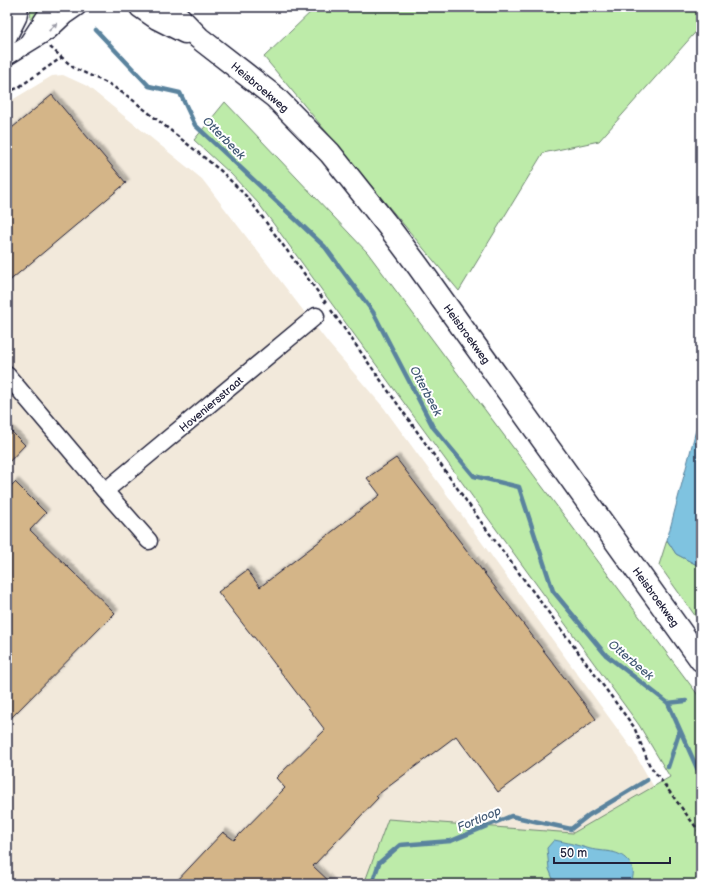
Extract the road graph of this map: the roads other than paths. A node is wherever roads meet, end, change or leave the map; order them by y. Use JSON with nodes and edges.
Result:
{"nodes":[{"id":1,"x":20,"y":7,"type":"edge"},
{"id":2,"x":51,"y":7,"type":"edge"},
{"id":3,"x":78,"y":7,"type":"edge"},
{"id":4,"x":140,"y":7,"type":"edge"},
{"id":5,"x":169,"y":7,"type":"edge"},
{"id":6,"x":199,"y":38,"type":"junction"},
{"id":7,"x":7,"y":40,"type":"edge"},
{"id":8,"x":27,"y":43,"type":"junction"},
{"id":9,"x":7,"y":57,"type":"edge"},
{"id":10,"x":316,"y":316,"type":"dead end"},
{"id":11,"x":7,"y":375,"type":"edge"},
{"id":12,"x":105,"y":491,"type":"junction"},
{"id":13,"x":149,"y":541,"type":"dead end"},
{"id":14,"x":701,"y":660,"type":"edge"}],
"edges":[{"from":1,"to":7,"type":"street"},
{"from":2,"to":8,"type":"street"},
{"from":8,"to":3,"type":"street","one_way":true},
{"from":4,"to":6,"type":"main road","name":"Heisbroekweg"},
{"from":5,"to":6,"type":"main road","name":"Heisbroekweg"},
{"from":6,"to":14,"type":"main road","name":"Heisbroekweg"},
{"from":8,"to":9,"type":"street"},
{"from":10,"to":12,"type":"street","name":"Hoveniersstraat"},
{"from":11,"to":12,"type":"street"},
{"from":12,"to":13,"type":"street"}]}
